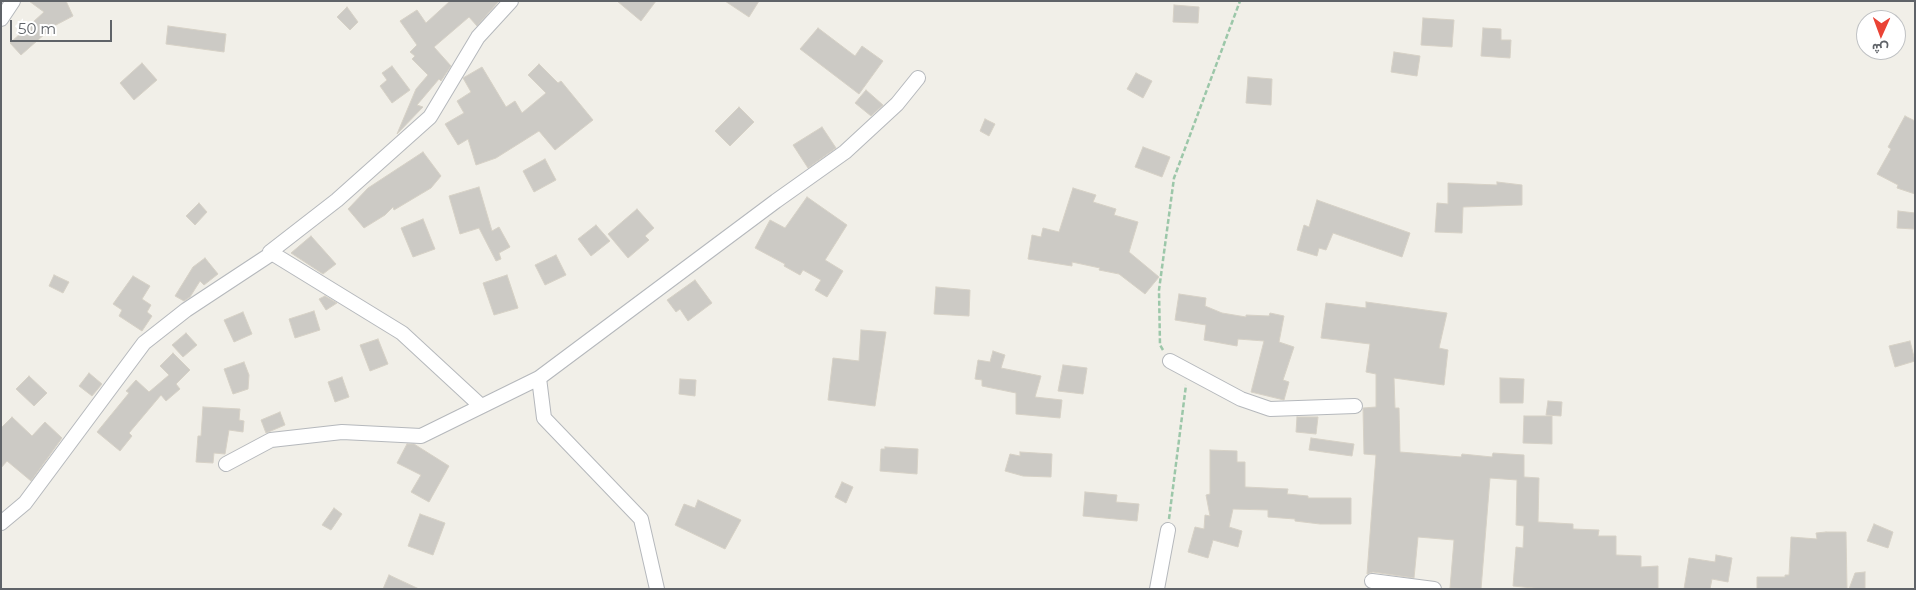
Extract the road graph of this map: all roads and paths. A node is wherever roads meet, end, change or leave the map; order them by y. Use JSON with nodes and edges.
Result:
{"nodes":[{"id":1,"x":13,"y":1,"type":"edge"},
{"id":2,"x":510,"y":1,"type":"edge"},
{"id":3,"x":1240,"y":1,"type":"edge"},
{"id":4,"x":1,"y":20,"type":"edge"},
{"id":5,"x":918,"y":78,"type":"dead end"},
{"id":6,"x":270,"y":252,"type":"junction"},
{"id":7,"x":1170,"y":360,"type":"joint"},
{"id":8,"x":539,"y":378,"type":"junction"},
{"id":9,"x":1182,"y":379,"type":"dead end"},
{"id":10,"x":482,"y":406,"type":"junction"},
{"id":11,"x":1355,"y":406,"type":"dead end"},
{"id":12,"x":226,"y":464,"type":"dead end"},
{"id":13,"x":1,"y":523,"type":"edge"},
{"id":14,"x":1168,"y":530,"type":"joint"},
{"id":15,"x":1372,"y":581,"type":"dead end"},
{"id":16,"x":657,"y":589,"type":"edge"},
{"id":17,"x":1157,"y":589,"type":"edge"},
{"id":18,"x":1434,"y":589,"type":"edge"}],
"edges":[{"from":1,"to":4,"type":"street"},
{"from":2,"to":6,"type":"street"},
{"from":3,"to":7,"type":"path"},
{"from":5,"to":8,"type":"street"},
{"from":6,"to":10,"type":"street"},
{"from":6,"to":13,"type":"street"},
{"from":7,"to":11,"type":"street"},
{"from":8,"to":10,"type":"street"},
{"from":8,"to":16,"type":"street"},
{"from":9,"to":14,"type":"path"},
{"from":10,"to":12,"type":"street"},
{"from":14,"to":17,"type":"street"},
{"from":15,"to":18,"type":"street"}]}
